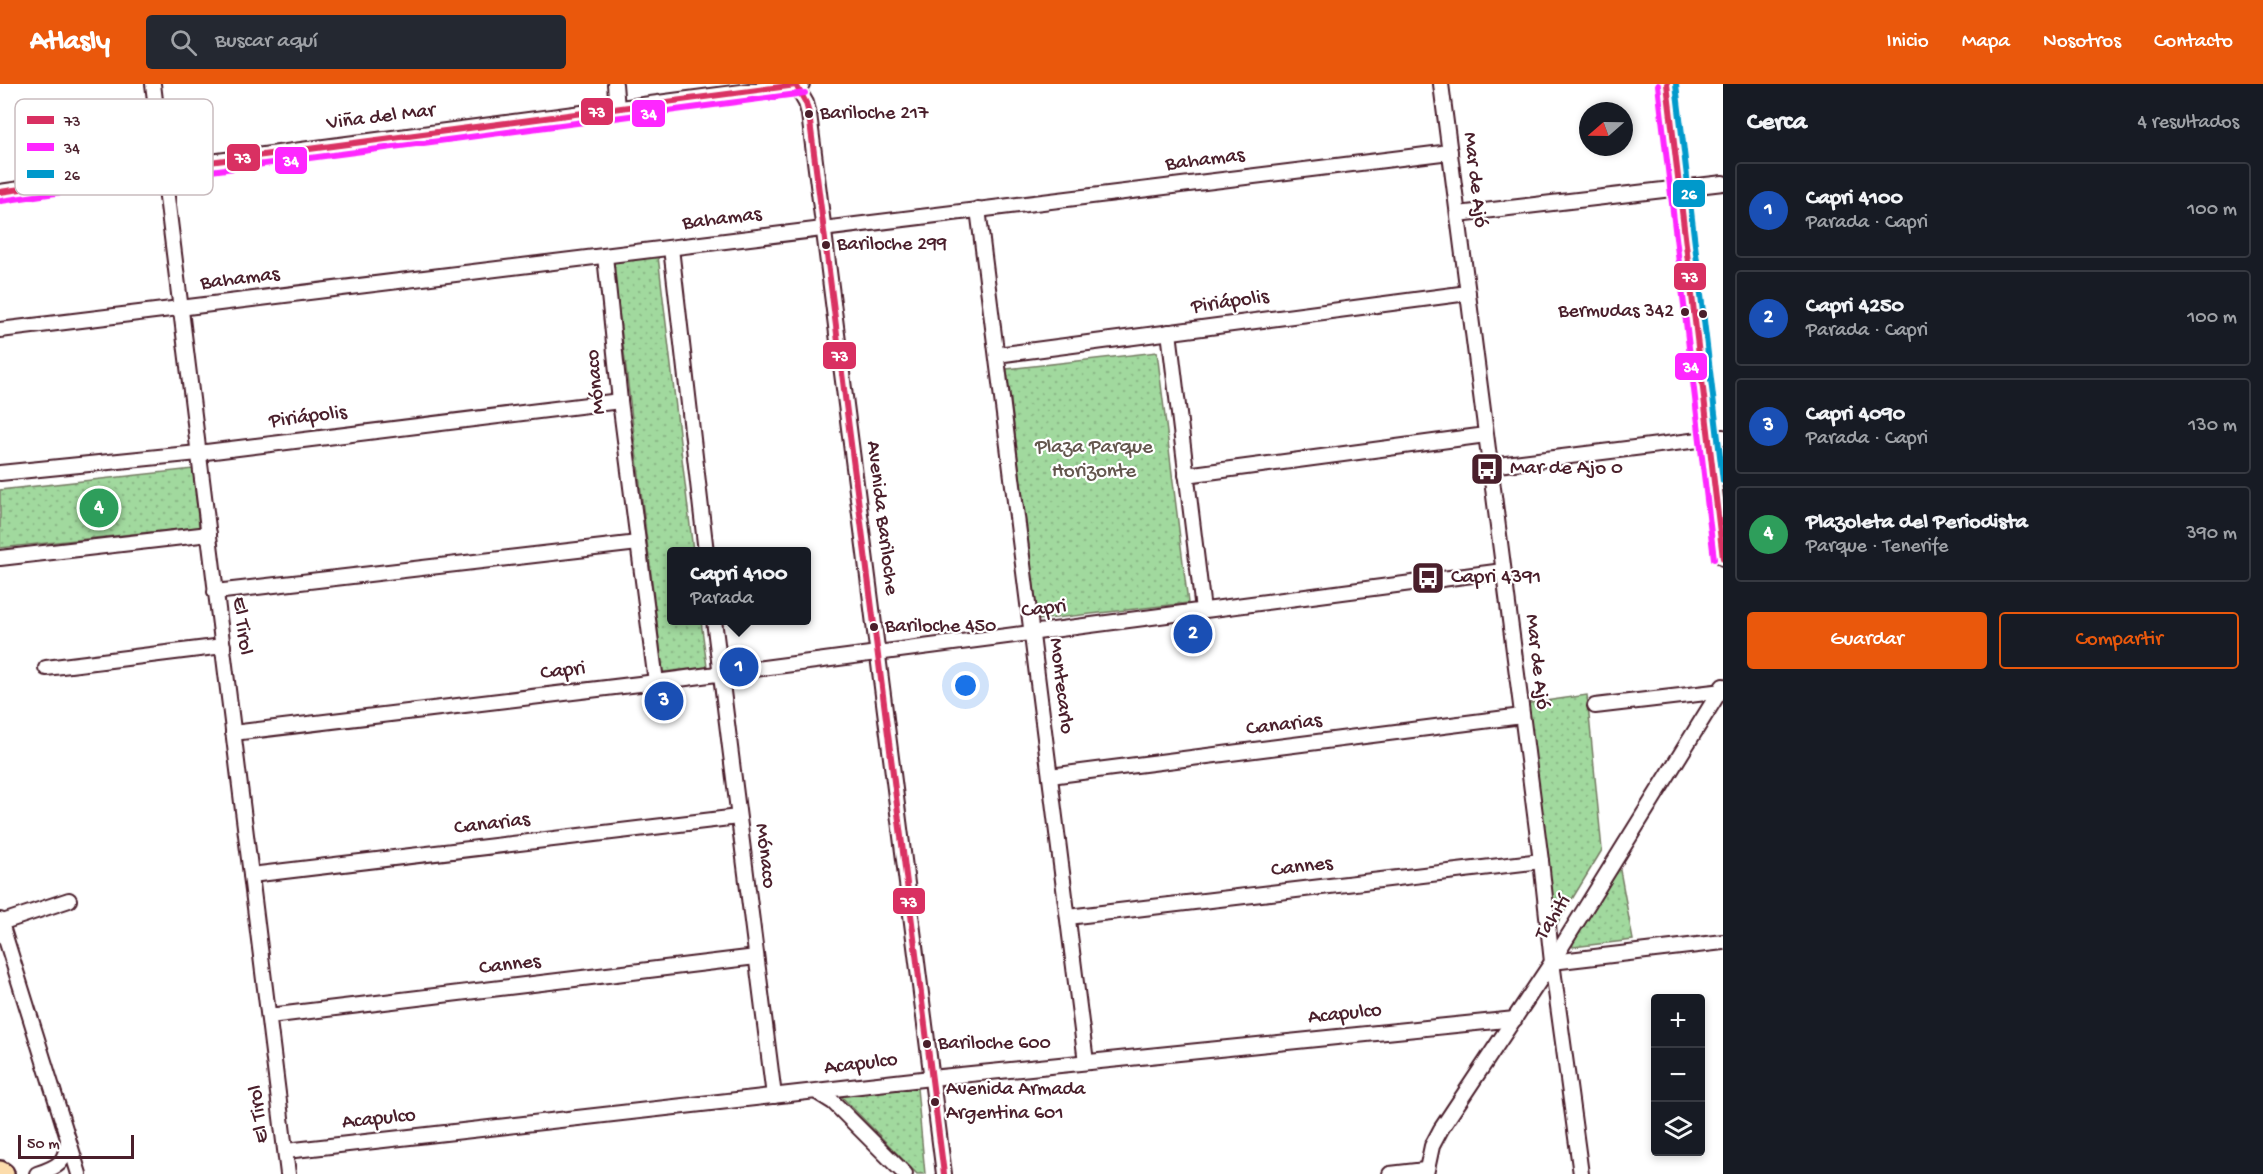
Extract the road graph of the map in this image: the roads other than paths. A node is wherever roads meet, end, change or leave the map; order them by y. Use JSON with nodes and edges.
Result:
{"nodes":[{"id":1,"x":153,"y":84,"type":"edge"},
{"id":2,"x":615,"y":84,"type":"edge"},
{"id":3,"x":798,"y":84,"type":"edge"},
{"id":4,"x":1441,"y":84,"type":"edge"},
{"id":5,"x":1667,"y":84,"type":"edge"},
{"id":6,"x":155,"y":99,"type":"edge"},
{"id":7,"x":617,"y":108,"type":"junction"},
{"id":8,"x":1450,"y":152,"type":"junction"},
{"id":9,"x":213,"y":162,"type":"edge"},
{"id":10,"x":1723,"y":183,"type":"edge"},
{"id":11,"x":1679,"y":188,"type":"junction"},
{"id":12,"x":15,"y":190,"type":"edge"},
{"id":13,"x":0,"y":192,"type":"edge"},
{"id":14,"x":167,"y":195,"type":"edge"},
{"id":15,"x":978,"y":209,"type":"junction"},
{"id":16,"x":1458,"y":214,"type":"junction"},
{"id":17,"x":824,"y":228,"type":"junction"},
{"id":18,"x":671,"y":248,"type":"junction"},
{"id":19,"x":605,"y":256,"type":"junction"},
{"id":20,"x":1468,"y":293,"type":"junction"},
{"id":21,"x":181,"y":309,"type":"junction"},
{"id":22,"x":0,"y":330,"type":"edge"},
{"id":23,"x":1169,"y":332,"type":"junction"},
{"id":24,"x":997,"y":355,"type":"junction"},
{"id":25,"x":620,"y":400,"type":"junction"},
{"id":26,"x":1486,"y":435,"type":"junction"},
{"id":27,"x":1716,"y":438,"type":"edge"},
{"id":28,"x":198,"y":453,"type":"junction"},
{"id":29,"x":1490,"y":466,"type":"junction"},
{"id":30,"x":0,"y":473,"type":"edge"},
{"id":31,"x":1186,"y":475,"type":"junction"},
{"id":32,"x":209,"y":534,"type":"junction"},
{"id":33,"x":638,"y":543,"type":"junction"},
{"id":34,"x":705,"y":547,"type":"edge"},
{"id":35,"x":0,"y":558,"type":"edge"},
{"id":36,"x":1723,"y":558,"type":"edge"},
{"id":37,"x":1503,"y":571,"type":"junction"},
{"id":38,"x":215,"y":592,"type":"junction"},
{"id":39,"x":1203,"y":610,"type":"junction"},
{"id":40,"x":714,"y":625,"type":"edge"},
{"id":41,"x":1032,"y":632,"type":"junction"},
{"id":42,"x":223,"y":646,"type":"junction"},
{"id":43,"x":877,"y":653,"type":"junction"},
{"id":44,"x":46,"y":668,"type":"dead end"},
{"id":45,"x":720,"y":673,"type":"junction"},
{"id":46,"x":656,"y":682,"type":"junction"},
{"id":47,"x":1722,"y":690,"type":"edge"},
{"id":48,"x":1595,"y":706,"type":"dead end"},
{"id":49,"x":1522,"y":716,"type":"junction"},
{"id":50,"x":233,"y":733,"type":"junction"},
{"id":51,"x":1050,"y":776,"type":"junction"},
{"id":52,"x":738,"y":817,"type":"junction"},
{"id":53,"x":1541,"y":861,"type":"junction"},
{"id":54,"x":251,"y":875,"type":"junction"},
{"id":55,"x":69,"y":900,"type":"dead end"},
{"id":56,"x":1068,"y":917,"type":"junction"},
{"id":57,"x":0,"y":922,"type":"edge"},
{"id":58,"x":1723,"y":942,"type":"edge"},
{"id":59,"x":756,"y":957,"type":"junction"},
{"id":60,"x":1552,"y":962,"type":"junction"},
{"id":61,"x":269,"y":1016,"type":"junction"},
{"id":62,"x":1515,"y":1019,"type":"junction"},
{"id":63,"x":1086,"y":1062,"type":"junction"},
{"id":64,"x":931,"y":1078,"type":"junction"},
{"id":65,"x":817,"y":1092,"type":"junction"},
{"id":66,"x":774,"y":1096,"type":"junction"},
{"id":67,"x":68,"y":1134,"type":"junction"},
{"id":68,"x":286,"y":1151,"type":"junction"},
{"id":69,"x":1426,"y":1172,"type":"edge"},
{"id":70,"x":37,"y":1174,"type":"edge"},
{"id":71,"x":79,"y":1174,"type":"edge"},
{"id":72,"x":288,"y":1174,"type":"edge"},
{"id":73,"x":905,"y":1174,"type":"edge"},
{"id":74,"x":944,"y":1174,"type":"edge"},
{"id":75,"x":1390,"y":1174,"type":"edge"},
{"id":76,"x":1581,"y":1174,"type":"edge"}],
"edges":[{"from":1,"to":6,"type":"street","name":"El Tirol"},
{"from":2,"to":7,"type":"street"},
{"from":3,"to":7,"type":"street","name":"Viña del Mar"},
{"from":3,"to":17,"type":"street","name":"Avenida Bariloche"},
{"from":4,"to":8,"type":"street","name":"Mar de Ajó"},
{"from":5,"to":11,"type":"street"},
{"from":7,"to":9,"type":"street","name":"Viña del Mar"},
{"from":8,"to":15,"type":"street","name":"Bahamas"},
{"from":8,"to":16,"type":"street","name":"Mar de Ajó"},
{"from":10,"to":11,"type":"street"},
{"from":11,"to":16,"type":"street"},
{"from":11,"to":27,"type":"street"},
{"from":12,"to":13,"type":"street","name":"Viña del Mar"},
{"from":14,"to":21,"type":"street","name":"El Tirol"},
{"from":15,"to":17,"type":"street","name":"Bahamas"},
{"from":15,"to":24,"type":"street","name":"Montecarlo"},
{"from":16,"to":20,"type":"street","name":"Mar de Ajó"},
{"from":17,"to":18,"type":"street","name":"Bahamas"},
{"from":17,"to":43,"type":"street","name":"Avenida Bariloche"},
{"from":18,"to":19,"type":"street","name":"Bahamas"},
{"from":18,"to":34,"type":"street"},
{"from":19,"to":21,"type":"street","name":"Bahamas"},
{"from":19,"to":25,"type":"street","name":"Mónaco"},
{"from":20,"to":23,"type":"street","name":"Piriápolis"},
{"from":20,"to":26,"type":"street","name":"Mar de Ajó"},
{"from":21,"to":22,"type":"street","name":"Bahamas"},
{"from":21,"to":28,"type":"street","name":"El Tirol"},
{"from":23,"to":24,"type":"street","name":"Piriápolis"},
{"from":23,"to":31,"type":"street"},
{"from":24,"to":41,"type":"street","name":"Montecarlo"},
{"from":25,"to":28,"type":"street","name":"Piriápolis"},
{"from":25,"to":33,"type":"street","name":"Mónaco"},
{"from":26,"to":29,"type":"street","name":"Mar de Ajó"},
{"from":26,"to":31,"type":"street"},
{"from":27,"to":29,"type":"street"},
{"from":27,"to":36,"type":"street"},
{"from":28,"to":30,"type":"street","name":"Piriápolis"},
{"from":28,"to":32,"type":"street","name":"El Tirol"},
{"from":29,"to":37,"type":"street","name":"Mar de Ajó"},
{"from":31,"to":39,"type":"street"},
{"from":32,"to":35,"type":"street"},
{"from":32,"to":38,"type":"street","name":"El Tirol"},
{"from":33,"to":38,"type":"street"},
{"from":33,"to":46,"type":"street","name":"Mónaco"},
{"from":37,"to":39,"type":"street","name":"Capri"},
{"from":37,"to":49,"type":"street","name":"Mar de Ajó"},
{"from":38,"to":42,"type":"street","name":"El Tirol"},
{"from":39,"to":41,"type":"street","name":"Capri"},
{"from":40,"to":45,"type":"street","name":"Mónaco"},
{"from":41,"to":43,"type":"street","name":"Capri"},
{"from":41,"to":51,"type":"street","name":"Montecarlo"},
{"from":42,"to":44,"type":"street"},
{"from":42,"to":50,"type":"street","name":"El Tirol"},
{"from":43,"to":45,"type":"street","name":"Capri"},
{"from":43,"to":64,"type":"street","name":"Avenida Bariloche"},
{"from":45,"to":46,"type":"street","name":"Capri"},
{"from":45,"to":52,"type":"street","name":"Mónaco"},
{"from":46,"to":50,"type":"street","name":"Capri"},
{"from":47,"to":48,"type":"street"},
{"from":47,"to":60,"type":"street","name":"Tahití"},
{"from":49,"to":51,"type":"street","name":"Canarias"},
{"from":49,"to":53,"type":"street","name":"Mar de Ajó"},
{"from":50,"to":54,"type":"street","name":"El Tirol"},
{"from":51,"to":56,"type":"street","name":"Montecarlo"},
{"from":52,"to":54,"type":"street","name":"Canarias"},
{"from":52,"to":59,"type":"street","name":"Mónaco"},
{"from":53,"to":56,"type":"street","name":"Cannes"},
{"from":53,"to":60,"type":"street","name":"Mar de Ajó"},
{"from":54,"to":61,"type":"street","name":"El Tirol"},
{"from":55,"to":57,"type":"street"},
{"from":56,"to":63,"type":"street","name":"Montecarlo"},
{"from":57,"to":67,"type":"street"},
{"from":58,"to":60,"type":"street"},
{"from":59,"to":61,"type":"street","name":"Cannes"},
{"from":59,"to":66,"type":"street","name":"Mónaco"},
{"from":60,"to":62,"type":"street","name":"Tahití"},
{"from":60,"to":76,"type":"street","name":"Mar de Ajó"},
{"from":61,"to":68,"type":"street","name":"El Tirol"},
{"from":62,"to":63,"type":"street","name":"Acapulco"},
{"from":62,"to":69,"type":"street","name":"Tahití"},
{"from":63,"to":64,"type":"street","name":"Acapulco"},
{"from":64,"to":65,"type":"street","name":"Acapulco"},
{"from":64,"to":74,"type":"street","name":"Avenida Bariloche"},
{"from":65,"to":66,"type":"street","name":"Acapulco"},
{"from":65,"to":73,"type":"street"},
{"from":66,"to":68,"type":"street","name":"Acapulco"},
{"from":67,"to":70,"type":"street"},
{"from":67,"to":71,"type":"street"},
{"from":68,"to":72,"type":"street","name":"El Tirol"},
{"from":69,"to":75,"type":"street"}]}
